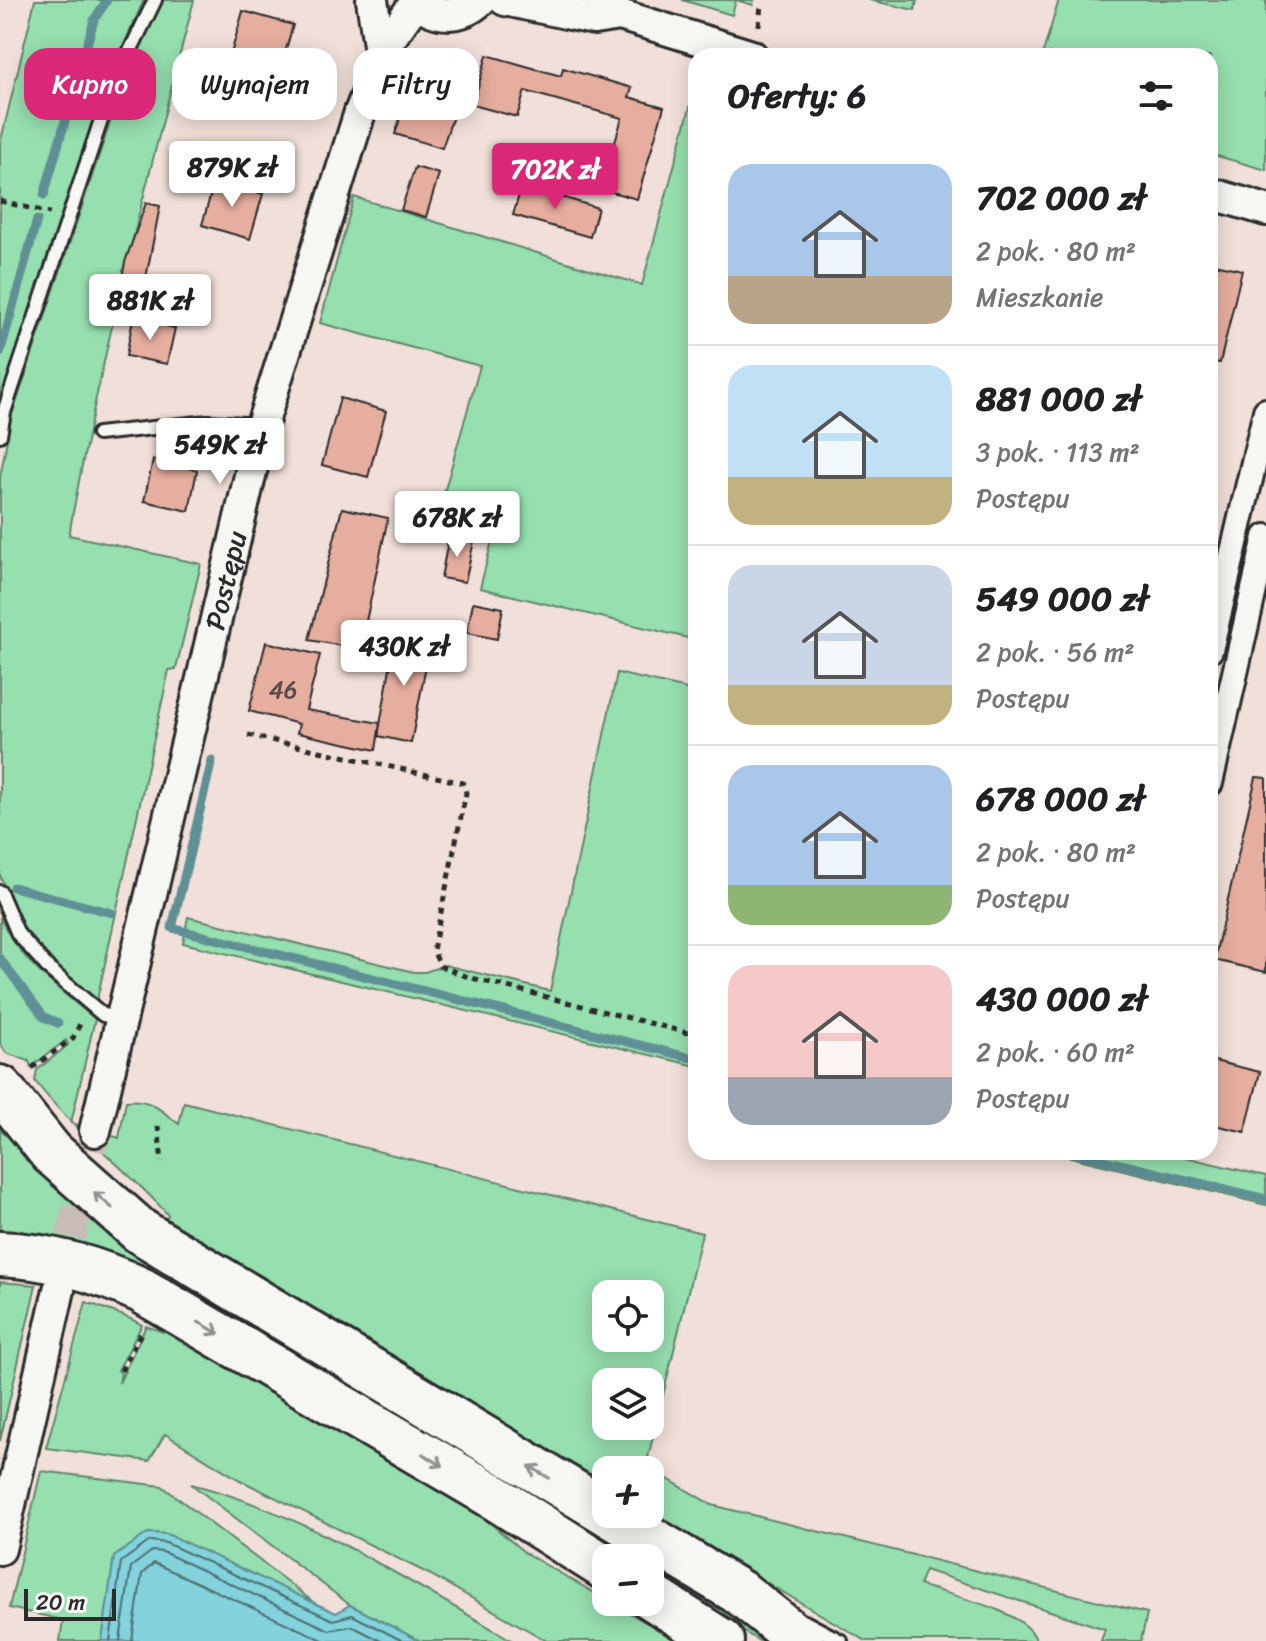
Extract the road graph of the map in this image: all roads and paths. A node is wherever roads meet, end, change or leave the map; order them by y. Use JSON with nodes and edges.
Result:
{"nodes":[{"id":1,"x":155,"y":0,"type":"edge"},
{"id":2,"x":372,"y":0,"type":"edge"},
{"id":3,"x":481,"y":0,"type":"edge"},
{"id":4,"x":505,"y":0,"type":"edge"},
{"id":5,"x":416,"y":1,"type":"edge"},
{"id":6,"x":761,"y":4,"type":"dead end"},
{"id":7,"x":612,"y":7,"type":"edge"},
{"id":8,"x":759,"y":47,"type":"edge"},
{"id":9,"x":379,"y":48,"type":"edge"},
{"id":10,"x":387,"y":48,"type":"edge"},
{"id":11,"x":358,"y":120,"type":"edge"},
{"id":12,"x":1218,"y":195,"type":"edge"},
{"id":13,"x":0,"y":201,"type":"edge"},
{"id":14,"x":42,"y":210,"type":"dead end"},
{"id":15,"x":1266,"y":210,"type":"edge"},
{"id":16,"x":1266,"y":411,"type":"edge"},
{"id":17,"x":262,"y":425,"type":"junction"},
{"id":18,"x":98,"y":434,"type":"dead end"},
{"id":19,"x":0,"y":435,"type":"edge"},
{"id":20,"x":1266,"y":537,"type":"edge"},
{"id":21,"x":1218,"y":616,"type":"edge"},
{"id":22,"x":248,"y":735,"type":"dead end"},
{"id":23,"x":1218,"y":748,"type":"edge"},
{"id":24,"x":0,"y":892,"type":"edge"},
{"id":25,"x":122,"y":1019,"type":"junction"},
{"id":26,"x":688,"y":1033,"type":"edge"},
{"id":27,"x":73,"y":1038,"type":"dead end"},
{"id":28,"x":16,"y":1078,"type":"edge"},
{"id":29,"x":158,"y":1126,"type":"dead end"},
{"id":30,"x":95,"y":1131,"type":"tunnel mouth"},
{"id":31,"x":162,"y":1162,"type":"dead end"},
{"id":32,"x":0,"y":1254,"type":"edge"},
{"id":33,"x":59,"y":1290,"type":"tunnel mouth"},
{"id":34,"x":143,"y":1328,"type":"dead end"},
{"id":35,"x":121,"y":1371,"type":"dead end"},
{"id":36,"x":592,"y":1503,"type":"edge"},
{"id":37,"x":633,"y":1528,"type":"edge"},
{"id":38,"x":0,"y":1549,"type":"edge"},
{"id":39,"x":592,"y":1559,"type":"edge"},
{"id":40,"x":742,"y":1594,"type":"junction"},
{"id":41,"x":664,"y":1605,"type":"edge"},
{"id":42,"x":721,"y":1641,"type":"edge"},
{"id":43,"x":801,"y":1641,"type":"edge"},
{"id":44,"x":841,"y":1641,"type":"edge"}],
"edges":[{"from":1,"to":19,"type":"lane"},
{"from":2,"to":9,"type":"street"},
{"from":3,"to":5,"type":"street"},
{"from":4,"to":7,"type":"street"},
{"from":5,"to":10,"type":"street","name":"Postępu"},
{"from":6,"to":8,"type":"path"},
{"from":7,"to":8,"type":"street"},
{"from":11,"to":17,"type":"street","name":"Postępu"},
{"from":12,"to":15,"type":"street"},
{"from":13,"to":14,"type":"path"},
{"from":16,"to":21,"type":"street"},
{"from":17,"to":18,"type":"lane"},
{"from":17,"to":25,"type":"street","name":"Postępu"},
{"from":20,"to":23,"type":"street"},
{"from":22,"to":26,"type":"path"},
{"from":24,"to":25,"type":"lane"},
{"from":25,"to":30,"type":"street","name":"Postępu"},
{"from":27,"to":28,"type":"path"},
{"from":36,"to":28,"type":"highway","one_way":true},
{"from":29,"to":31,"type":"path"},
{"from":32,"to":39,"type":"highway","one_way":true},
{"from":33,"to":38,"type":"street"},
{"from":34,"to":35,"type":"path"},
{"from":37,"to":40,"type":"highway"},
{"from":40,"to":43,"type":"highway"},
{"from":40,"to":44,"type":"lane"},
{"from":41,"to":42,"type":"highway"}]}
